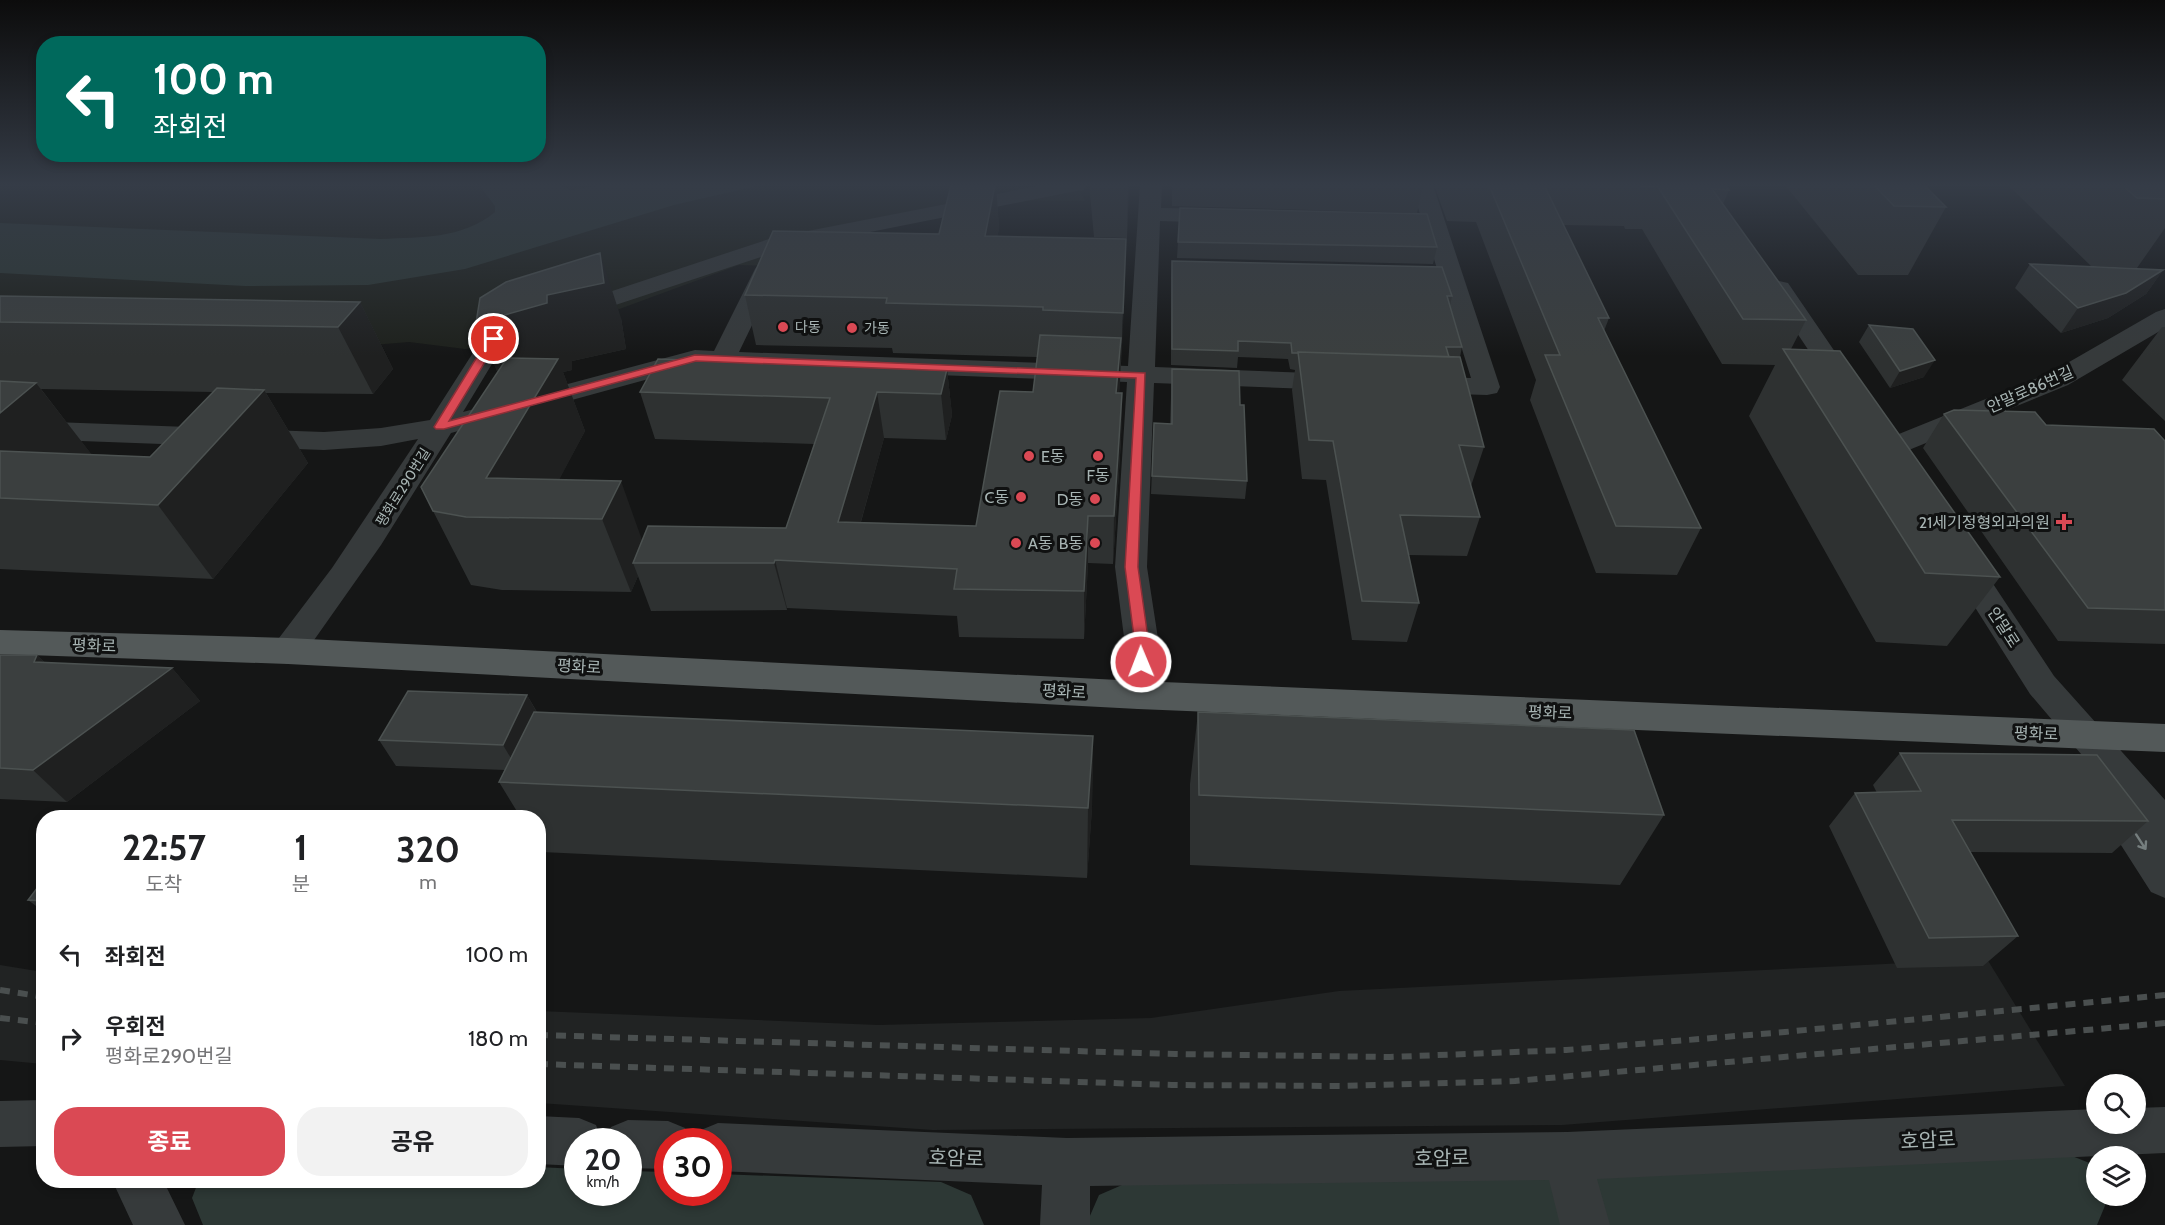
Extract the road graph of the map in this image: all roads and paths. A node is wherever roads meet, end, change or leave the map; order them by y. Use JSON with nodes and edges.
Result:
{"nodes":[{"id":1,"x":784,"y":242,"type":"edge"},
{"id":2,"x":1154,"y":242,"type":"edge"},
{"id":3,"x":1429,"y":242,"type":"edge"},
{"id":4,"x":780,"y":243,"type":"junction"},
{"id":5,"x":1761,"y":262,"type":"edge"},
{"id":6,"x":2165,"y":317,"type":"edge"},
{"id":7,"x":723,"y":359,"type":"junction"},
{"id":8,"x":1141,"y":375,"type":"junction"},
{"id":9,"x":1356,"y":383,"type":"edge"},
{"id":10,"x":1392,"y":384,"type":"edge"},
{"id":11,"x":440,"y":427,"type":"junction"},
{"id":12,"x":0,"y":429,"type":"edge"},
{"id":13,"x":1946,"y":537,"type":"edge"},
{"id":14,"x":0,"y":642,"type":"edge"},
{"id":15,"x":288,"y":651,"type":"junction"},
{"id":16,"x":1138,"y":695,"type":"junction"},
{"id":17,"x":2086,"y":735,"type":"junction"},
{"id":18,"x":2165,"y":738,"type":"edge"},
{"id":19,"x":2165,"y":829,"type":"edge"},
{"id":20,"x":2165,"y":880,"type":"edge"},
{"id":21,"x":36,"y":1123,"type":"edge"},
{"id":22,"x":0,"y":1124,"type":"edge"},
{"id":23,"x":2165,"y":1130,"type":"edge"},
{"id":24,"x":546,"y":1140,"type":"edge"},
{"id":25,"x":564,"y":1141,"type":"edge"},
{"id":26,"x":732,"y":1149,"type":"edge"},
{"id":27,"x":1567,"y":1156,"type":"junction"},
{"id":28,"x":1067,"y":1162,"type":"junction"},
{"id":29,"x":140,"y":1188,"type":"edge"},
{"id":30,"x":160,"y":1225,"type":"edge"},
{"id":31,"x":1065,"y":1225,"type":"edge"},
{"id":32,"x":1585,"y":1225,"type":"edge"}],
"edges":[{"from":1,"to":4,"type":"street","name":"평화로290번길"},
{"from":2,"to":8,"type":"street"},
{"from":3,"to":10,"type":"street"},
{"from":4,"to":7,"type":"street"},
{"from":4,"to":11,"type":"street","name":"평화로290번길"},
{"from":5,"to":6,"type":"street","name":"안말로86번길"},
{"from":7,"to":8,"type":"street"},
{"from":7,"to":11,"type":"street"},
{"from":8,"to":9,"type":"street"},
{"from":8,"to":16,"type":"street"},
{"from":11,"to":12,"type":"street"},
{"from":11,"to":15,"type":"street","name":"평화로290번길"},
{"from":13,"to":17,"type":"street","name":"안말로"},
{"from":14,"to":15,"type":"main road","name":"평화로"},
{"from":15,"to":16,"type":"main road","name":"평화로"},
{"from":16,"to":17,"type":"main road","name":"평화로"},
{"from":17,"to":18,"type":"main road","name":"평화로"},
{"from":17,"to":19,"type":"street","name":"안말로"},
{"from":17,"to":20,"type":"street","name":"안말로","one_way":true},
{"from":21,"to":22,"type":"street"},
{"from":23,"to":27,"type":"street","name":"호암로"},
{"from":24,"to":25,"type":"street"},
{"from":26,"to":28,"type":"street","name":"호암로"},
{"from":27,"to":28,"type":"street","name":"호암로"},
{"from":27,"to":32,"type":"street"},
{"from":28,"to":31,"type":"street"},
{"from":29,"to":30,"type":"street"}]}
